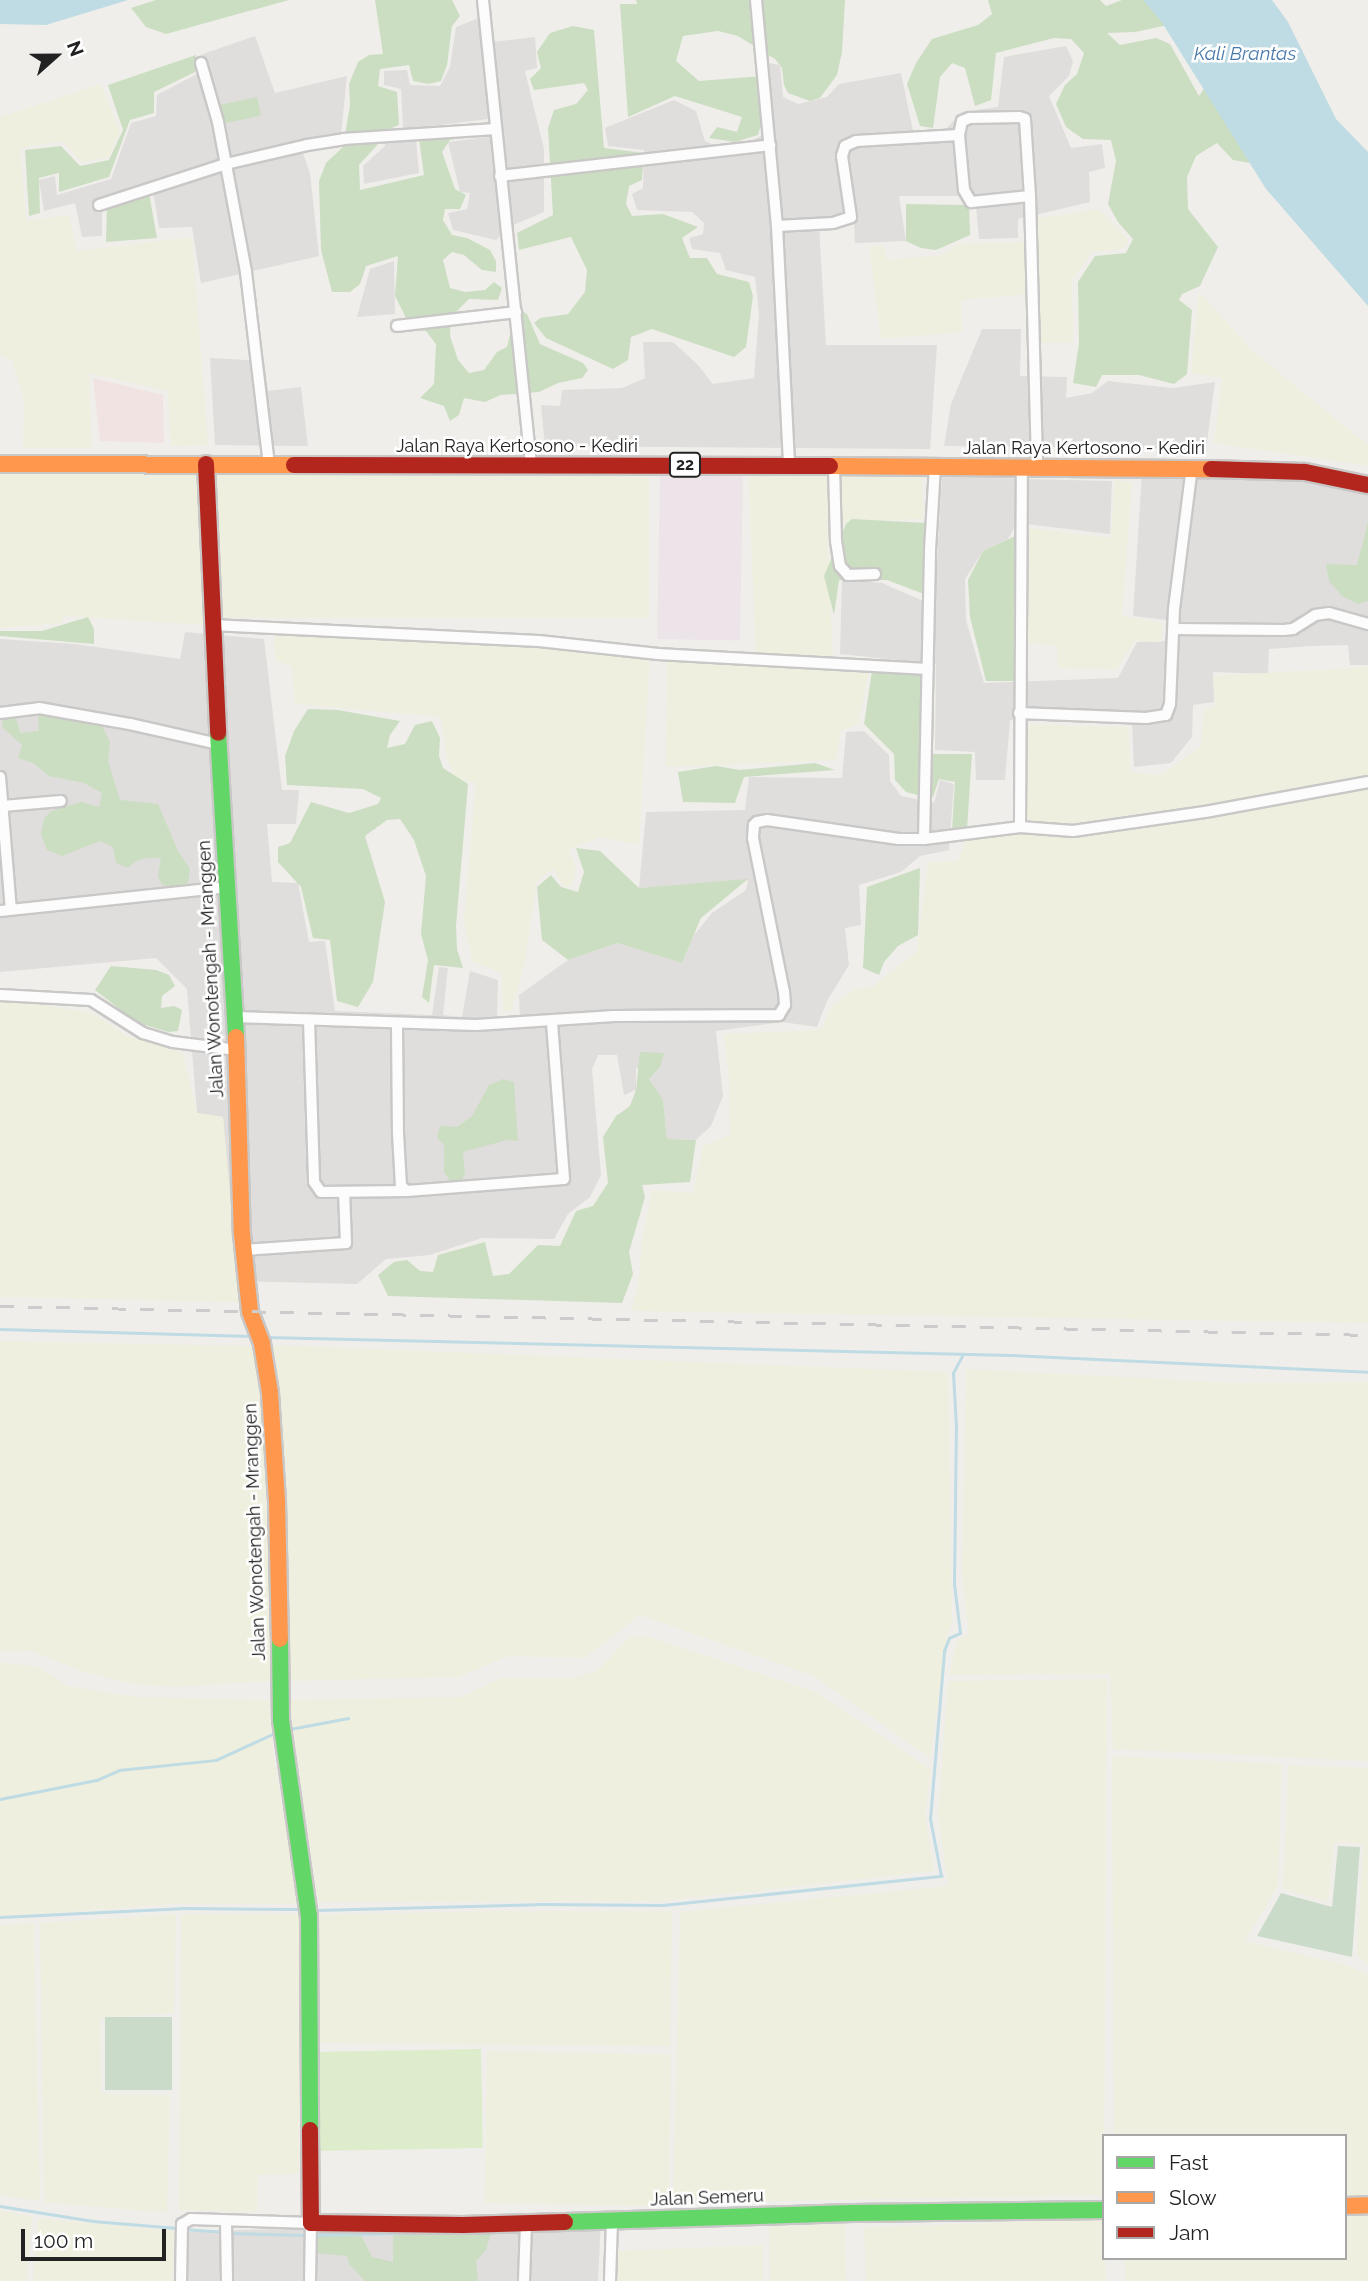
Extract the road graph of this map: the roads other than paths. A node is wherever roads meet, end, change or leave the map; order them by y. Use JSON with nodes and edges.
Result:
{"nodes":[{"id":1,"x":483,"y":0,"type":"edge"},
{"id":2,"x":757,"y":0,"type":"edge"},
{"id":3,"x":201,"y":63,"type":"dead end"},
{"id":4,"x":495,"y":129,"type":"junction"},
{"id":5,"x":959,"y":135,"type":"junction"},
{"id":6,"x":770,"y":145,"type":"junction"},
{"id":7,"x":226,"y":164,"type":"junction"},
{"id":8,"x":500,"y":176,"type":"junction"},
{"id":9,"x":1031,"y":196,"type":"junction"},
{"id":10,"x":99,"y":205,"type":"dead end"},
{"id":11,"x":777,"y":226,"type":"junction"},
{"id":12,"x":516,"y":312,"type":"junction"},
{"id":13,"x":397,"y":326,"type":"dead end"},
{"id":14,"x":0,"y":464,"type":"edge"},
{"id":15,"x":206,"y":464,"type":"junction"},
{"id":16,"x":269,"y":464,"type":"junction"},
{"id":17,"x":531,"y":464,"type":"junction"},
{"id":18,"x":789,"y":465,"type":"junction"},
{"id":19,"x":834,"y":466,"type":"junction"},
{"id":20,"x":935,"y":466,"type":"junction"},
{"id":21,"x":1030,"y":466,"type":"junction"},
{"id":22,"x":1192,"y":467,"type":"junction"},
{"id":23,"x":1368,"y":485,"type":"edge"},
{"id":24,"x":875,"y":573,"type":"dead end"},
{"id":25,"x":1368,"y":624,"type":"edge"},
{"id":26,"x":212,"y":625,"type":"junction"},
{"id":27,"x":1174,"y":629,"type":"junction"},
{"id":28,"x":928,"y":669,"type":"junction"},
{"id":29,"x":0,"y":713,"type":"edge"},
{"id":30,"x":1019,"y":713,"type":"junction"},
{"id":31,"x":218,"y":744,"type":"junction"},
{"id":32,"x":0,"y":777,"type":"edge"},
{"id":33,"x":1368,"y":782,"type":"edge"},
{"id":34,"x":61,"y":801,"type":"dead end"},
{"id":35,"x":3,"y":806,"type":"junction"},
{"id":36,"x":1020,"y":827,"type":"junction"},
{"id":37,"x":923,"y":839,"type":"junction"},
{"id":38,"x":228,"y":887,"type":"junction"},
{"id":39,"x":5,"y":910,"type":"edge"},
{"id":40,"x":0,"y":995,"type":"edge"},
{"id":41,"x":235,"y":1017,"type":"junction"},
{"id":42,"x":309,"y":1020,"type":"junction"},
{"id":43,"x":552,"y":1022,"type":"junction"},
{"id":44,"x":397,"y":1023,"type":"junction"},
{"id":45,"x":236,"y":1050,"type":"junction"},
{"id":46,"x":407,"y":1191,"type":"junction"},
{"id":47,"x":344,"y":1192,"type":"junction"},
{"id":48,"x":243,"y":1250,"type":"junction"},
{"id":49,"x":1368,"y":2205,"type":"edge"},
{"id":50,"x":1347,"y":2206,"type":"edge"},
{"id":51,"x":1102,"y":2210,"type":"edge"},
{"id":52,"x":226,"y":2224,"type":"junction"},
{"id":53,"x":612,"y":2224,"type":"junction"},
{"id":54,"x":311,"y":2226,"type":"junction"},
{"id":55,"x":526,"y":2228,"type":"junction"},
{"id":56,"x":181,"y":2281,"type":"edge"},
{"id":57,"x":227,"y":2281,"type":"edge"},
{"id":58,"x":310,"y":2281,"type":"edge"},
{"id":59,"x":524,"y":2281,"type":"edge"},
{"id":60,"x":610,"y":2281,"type":"edge"}],
"edges":[{"from":1,"to":4,"type":"street"},
{"from":2,"to":6,"type":"street"},
{"from":3,"to":7,"type":"street"},
{"from":4,"to":7,"type":"street"},
{"from":4,"to":8,"type":"street"},
{"from":5,"to":9,"type":"street"},
{"from":5,"to":9,"type":"street"},
{"from":5,"to":11,"type":"street"},
{"from":6,"to":8,"type":"street"},
{"from":6,"to":11,"type":"street"},
{"from":7,"to":10,"type":"street"},
{"from":7,"to":16,"type":"street"},
{"from":8,"to":12,"type":"street"},
{"from":9,"to":21,"type":"street"},
{"from":11,"to":18,"type":"street"},
{"from":12,"to":13,"type":"street"},
{"from":12,"to":17,"type":"street"},
{"from":14,"to":15,"type":"main road","name":"Jalan Raya Kertosono - Kediri","number":"22"},
{"from":15,"to":16,"type":"main road","name":"Jalan Raya Kertosono - Kediri","number":"22"},
{"from":15,"to":26,"type":"main road","name":"Jalan Wonotengah - Mranggen"},
{"from":16,"to":17,"type":"main road","name":"Jalan Raya Kertosono - Kediri","number":"22"},
{"from":17,"to":18,"type":"main road","name":"Jalan Raya Kertosono - Kediri","number":"22"},
{"from":18,"to":19,"type":"main road","name":"Jalan Raya Kertosono - Kediri","number":"22"},
{"from":19,"to":20,"type":"main road","name":"Jalan Raya Kertosono - Kediri","number":"22"},
{"from":19,"to":24,"type":"street"},
{"from":20,"to":21,"type":"main road","name":"Jalan Raya Kertosono - Kediri","number":"22"},
{"from":20,"to":28,"type":"street"},
{"from":21,"to":22,"type":"main road","name":"Jalan Raya Kertosono - Kediri","number":"22"},
{"from":21,"to":30,"type":"street"},
{"from":22,"to":23,"type":"main road","name":"Jalan Raya Kertosono - Kediri","number":"22"},
{"from":22,"to":27,"type":"street"},
{"from":25,"to":27,"type":"street"},
{"from":26,"to":28,"type":"street"},
{"from":26,"to":31,"type":"main road","name":"Jalan Wonotengah - Mranggen"},
{"from":27,"to":30,"type":"street"},
{"from":28,"to":37,"type":"street"},
{"from":29,"to":31,"type":"street"},
{"from":30,"to":36,"type":"street"},
{"from":31,"to":38,"type":"main road","name":"Jalan Wonotengah - Mranggen"},
{"from":32,"to":35,"type":"street"},
{"from":33,"to":36,"type":"street"},
{"from":34,"to":35,"type":"street"},
{"from":35,"to":39,"type":"street"},
{"from":36,"to":37,"type":"street"},
{"from":37,"to":43,"type":"street"},
{"from":38,"to":39,"type":"street"},
{"from":38,"to":41,"type":"main road","name":"Jalan Wonotengah - Mranggen"},
{"from":40,"to":45,"type":"street"},
{"from":41,"to":42,"type":"street"},
{"from":41,"to":45,"type":"main road","name":"Jalan Wonotengah - Mranggen"},
{"from":42,"to":44,"type":"street"},
{"from":42,"to":47,"type":"street"},
{"from":43,"to":44,"type":"street"},
{"from":43,"to":46,"type":"street"},
{"from":44,"to":46,"type":"street"},
{"from":45,"to":48,"type":"main road","name":"Jalan Wonotengah - Mranggen"},
{"from":46,"to":47,"type":"street"},
{"from":47,"to":48,"type":"street"},
{"from":48,"to":54,"type":"main road","name":"Jalan Wonotengah - Mranggen"},
{"from":49,"to":50,"type":"main road"},
{"from":51,"to":53,"type":"main road","name":"Jalan Semeru"},
{"from":52,"to":54,"type":"street"},
{"from":52,"to":56,"type":"street"},
{"from":52,"to":57,"type":"street"},
{"from":53,"to":55,"type":"main road","name":"Jalan Semeru"},
{"from":53,"to":60,"type":"street"},
{"from":54,"to":55,"type":"main road","name":"Jalan Semeru"},
{"from":54,"to":58,"type":"street"},
{"from":55,"to":59,"type":"street"}]}
